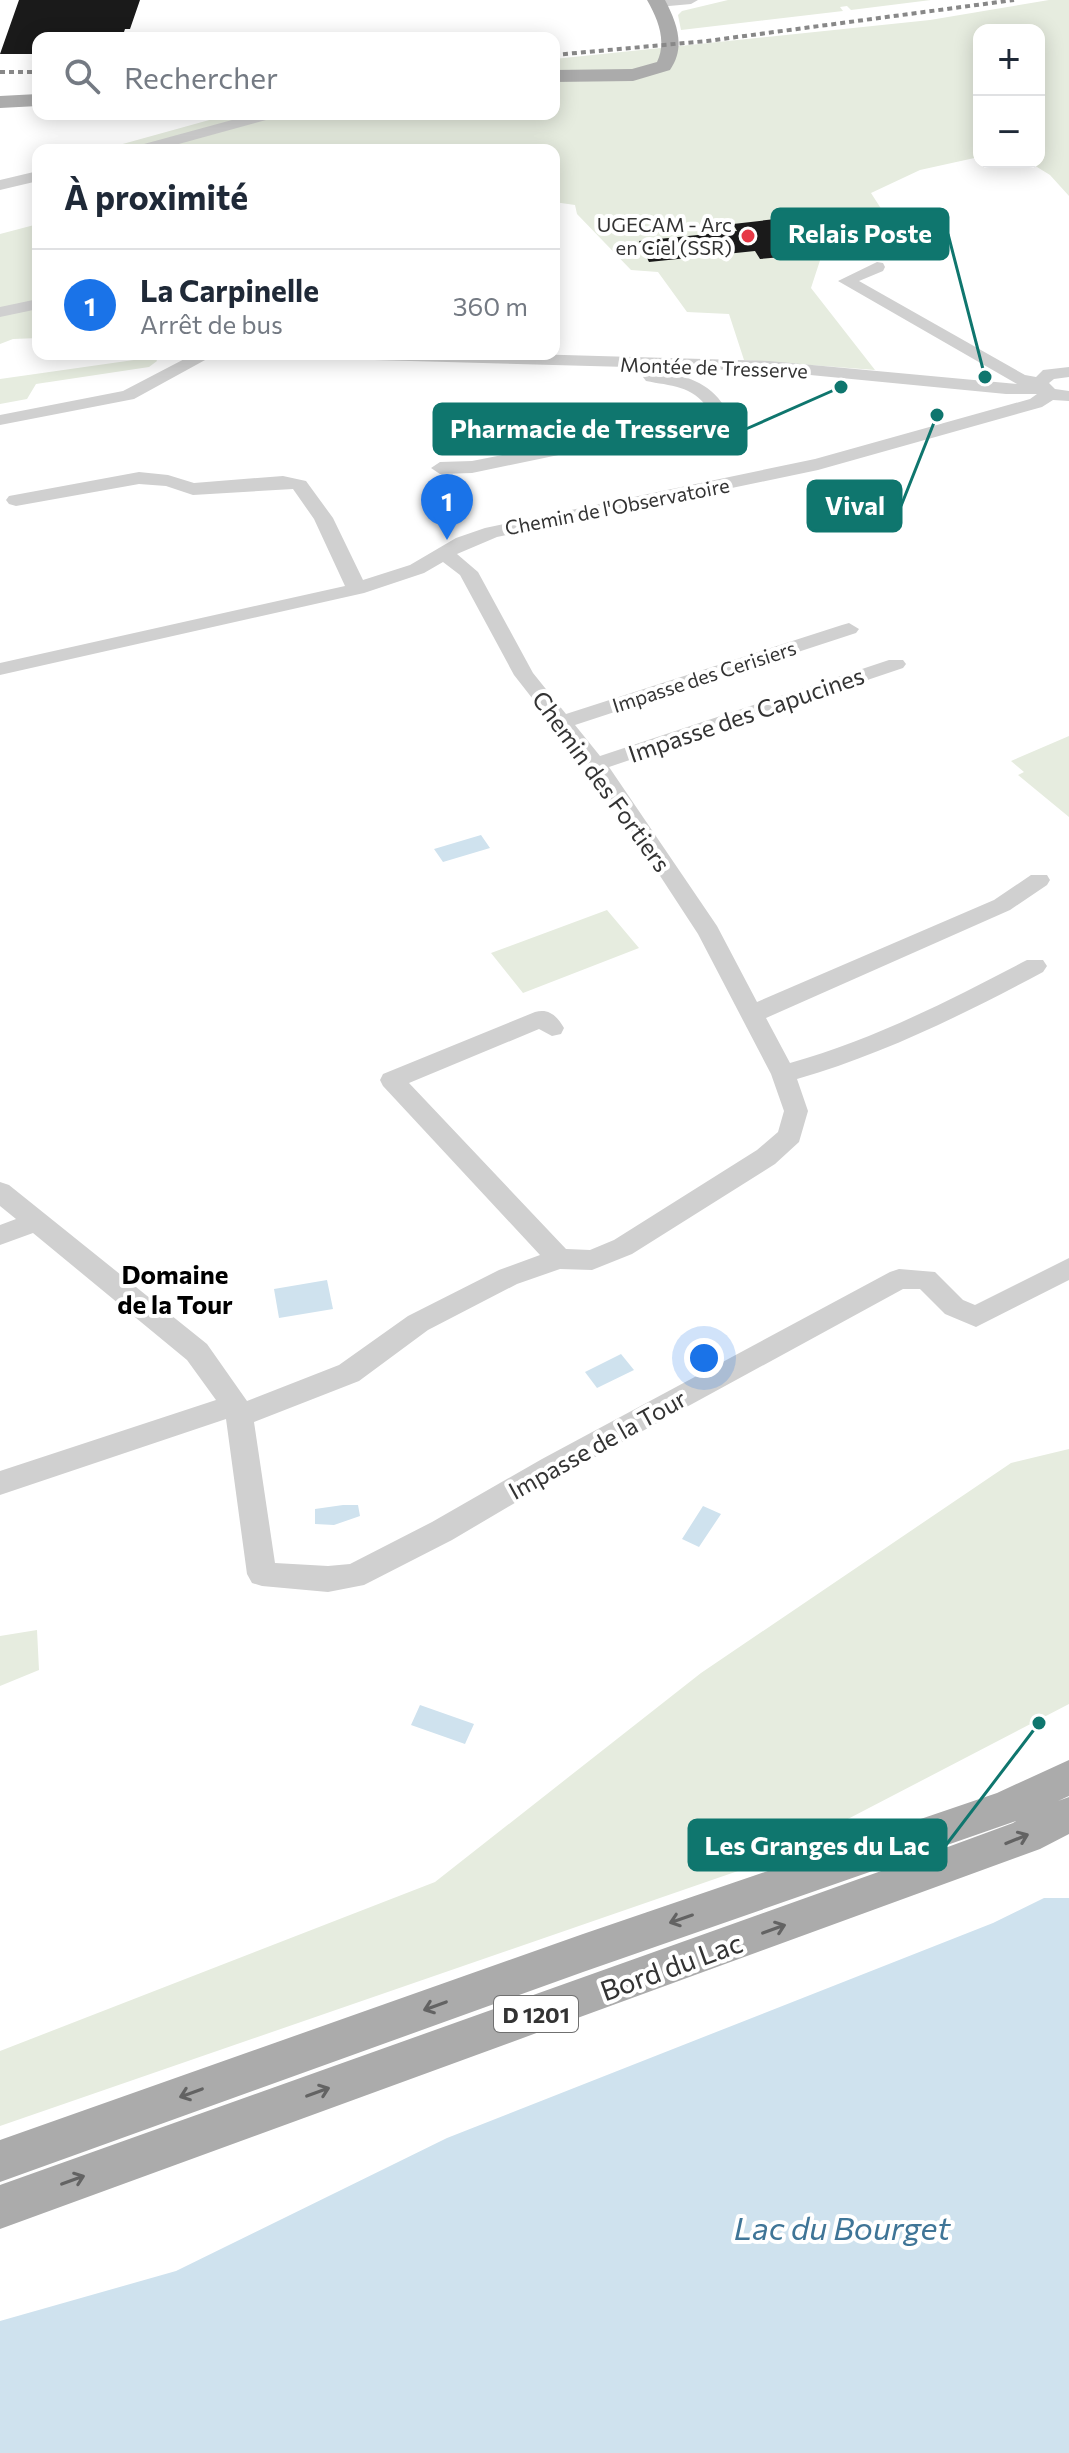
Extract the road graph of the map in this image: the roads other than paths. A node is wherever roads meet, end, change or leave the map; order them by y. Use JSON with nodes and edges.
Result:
{"nodes":[{"id":1,"x":691,"y":0,"type":"edge"},
{"id":2,"x":657,"y":2,"type":"edge"},
{"id":3,"x":560,"y":76,"type":"edge"},
{"id":4,"x":32,"y":100,"type":"edge"},
{"id":5,"x":0,"y":102,"type":"edge"},
{"id":6,"x":250,"y":120,"type":"edge"},
{"id":7,"x":161,"y":144,"type":"edge"},
{"id":8,"x":32,"y":177,"type":"edge"},
{"id":9,"x":0,"y":185,"type":"edge"},
{"id":10,"x":877,"y":267,"type":"dead end"},
{"id":11,"x":32,"y":305,"type":"edge"},
{"id":12,"x":0,"y":312,"type":"edge"},
{"id":13,"x":195,"y":360,"type":"edge"},
{"id":14,"x":513,"y":360,"type":"edge"},
{"id":15,"x":542,"y":361,"type":"junction"},
{"id":16,"x":1069,"y":372,"type":"edge"},
{"id":17,"x":1051,"y":392,"type":"edge"},
{"id":18,"x":1069,"y":407,"type":"edge"},
{"id":19,"x":0,"y":420,"type":"edge"},
{"id":20,"x":440,"y":468,"type":"dead end"},
{"id":21,"x":16,"y":500,"type":"dead end"},
{"id":22,"x":445,"y":554,"type":"junction"},
{"id":23,"x":357,"y":589,"type":"junction"},
{"id":24,"x":849,"y":629,"type":"dead end"},
{"id":25,"x":896,"y":664,"type":"dead end"},
{"id":26,"x":0,"y":669,"type":"edge"},
{"id":27,"x":560,"y":723,"type":"junction"},
{"id":28,"x":595,"y":765,"type":"junction"},
{"id":29,"x":1039,"y":880,"type":"dead end"},
{"id":30,"x":1035,"y":966,"type":"dead end"},
{"id":31,"x":750,"y":1015,"type":"junction"},
{"id":32,"x":552,"y":1028,"type":"dead end"},
{"id":33,"x":783,"y":1074,"type":"junction"},
{"id":34,"x":0,"y":1192,"type":"edge"},
{"id":35,"x":37,"y":1222,"type":"junction"},
{"id":36,"x":0,"y":1235,"type":"edge"},
{"id":37,"x":559,"y":1259,"type":"junction"},
{"id":38,"x":1069,"y":1268,"type":"edge"},
{"id":39,"x":237,"y":1411,"type":"junction"},
{"id":40,"x":0,"y":1483,"type":"edge"},
{"id":41,"x":1069,"y":1777,"type":"edge"},
{"id":42,"x":1069,"y":1815,"type":"edge"},
{"id":43,"x":940,"y":1830,"type":"junction"},
{"id":44,"x":926,"y":1874,"type":"junction"},
{"id":45,"x":0,"y":2161,"type":"edge"},
{"id":46,"x":0,"y":2207,"type":"edge"}],
"edges":[{"from":1,"to":2,"type":"street"},
{"from":2,"to":3,"type":"main road"},
{"from":4,"to":5,"type":"main road"},
{"from":6,"to":7,"type":"street"},
{"from":8,"to":9,"type":"street"},
{"from":10,"to":17,"type":"street"},
{"from":11,"to":12,"type":"street"},
{"from":13,"to":19,"type":"street"},
{"from":14,"to":15,"type":"street","name":"Montée de Tresserve"},
{"from":15,"to":17,"type":"street","name":"Montée de Tresserve"},
{"from":15,"to":20,"type":"street","name":"Montée de Tresserve"},
{"from":16,"to":17,"type":"street","name":"Chemin de l'Observatoire"},
{"from":17,"to":18,"type":"street"},
{"from":17,"to":22,"type":"street","name":"Chemin de l'Observatoire"},
{"from":21,"to":23,"type":"street"},
{"from":22,"to":23,"type":"street","name":"Chemin de l'Observatoire"},
{"from":22,"to":27,"type":"street","name":"Chemin des Fortiers"},
{"from":23,"to":26,"type":"street","name":"Chemin de l'Observatoire"},
{"from":24,"to":27,"type":"street","name":"Impasse des Cerisiers"},
{"from":25,"to":28,"type":"street","name":"Impasse des Capucines"},
{"from":27,"to":28,"type":"street","name":"Chemin des Fortiers"},
{"from":28,"to":31,"type":"street","name":"Chemin des Fortiers"},
{"from":29,"to":31,"type":"street"},
{"from":30,"to":33,"type":"street"},
{"from":31,"to":33,"type":"street","name":"Chemin des Fortiers"},
{"from":32,"to":37,"type":"street"},
{"from":33,"to":37,"type":"street","name":"Chemin des Fortiers"},
{"from":34,"to":35,"type":"street"},
{"from":35,"to":36,"type":"street"},
{"from":35,"to":39,"type":"street"},
{"from":37,"to":39,"type":"street","name":"Chemin des Fortiers"},
{"from":38,"to":39,"type":"street","name":"Impasse de la Tour"},
{"from":39,"to":40,"type":"street","name":"Chemin des Fortiers"},
{"from":41,"to":43,"type":"main road","name":"Bord du Lac","number":"D 1201"},
{"from":44,"to":42,"type":"main road","name":"Bord du Lac","number":"D 1201","one_way":true},
{"from":43,"to":44,"type":"main road"},
{"from":43,"to":45,"type":"main road","name":"Bord du Lac","number":"D 1201","one_way":true},
{"from":46,"to":44,"type":"main road","name":"Bord du Lac","number":"D 1201","one_way":true}]}
